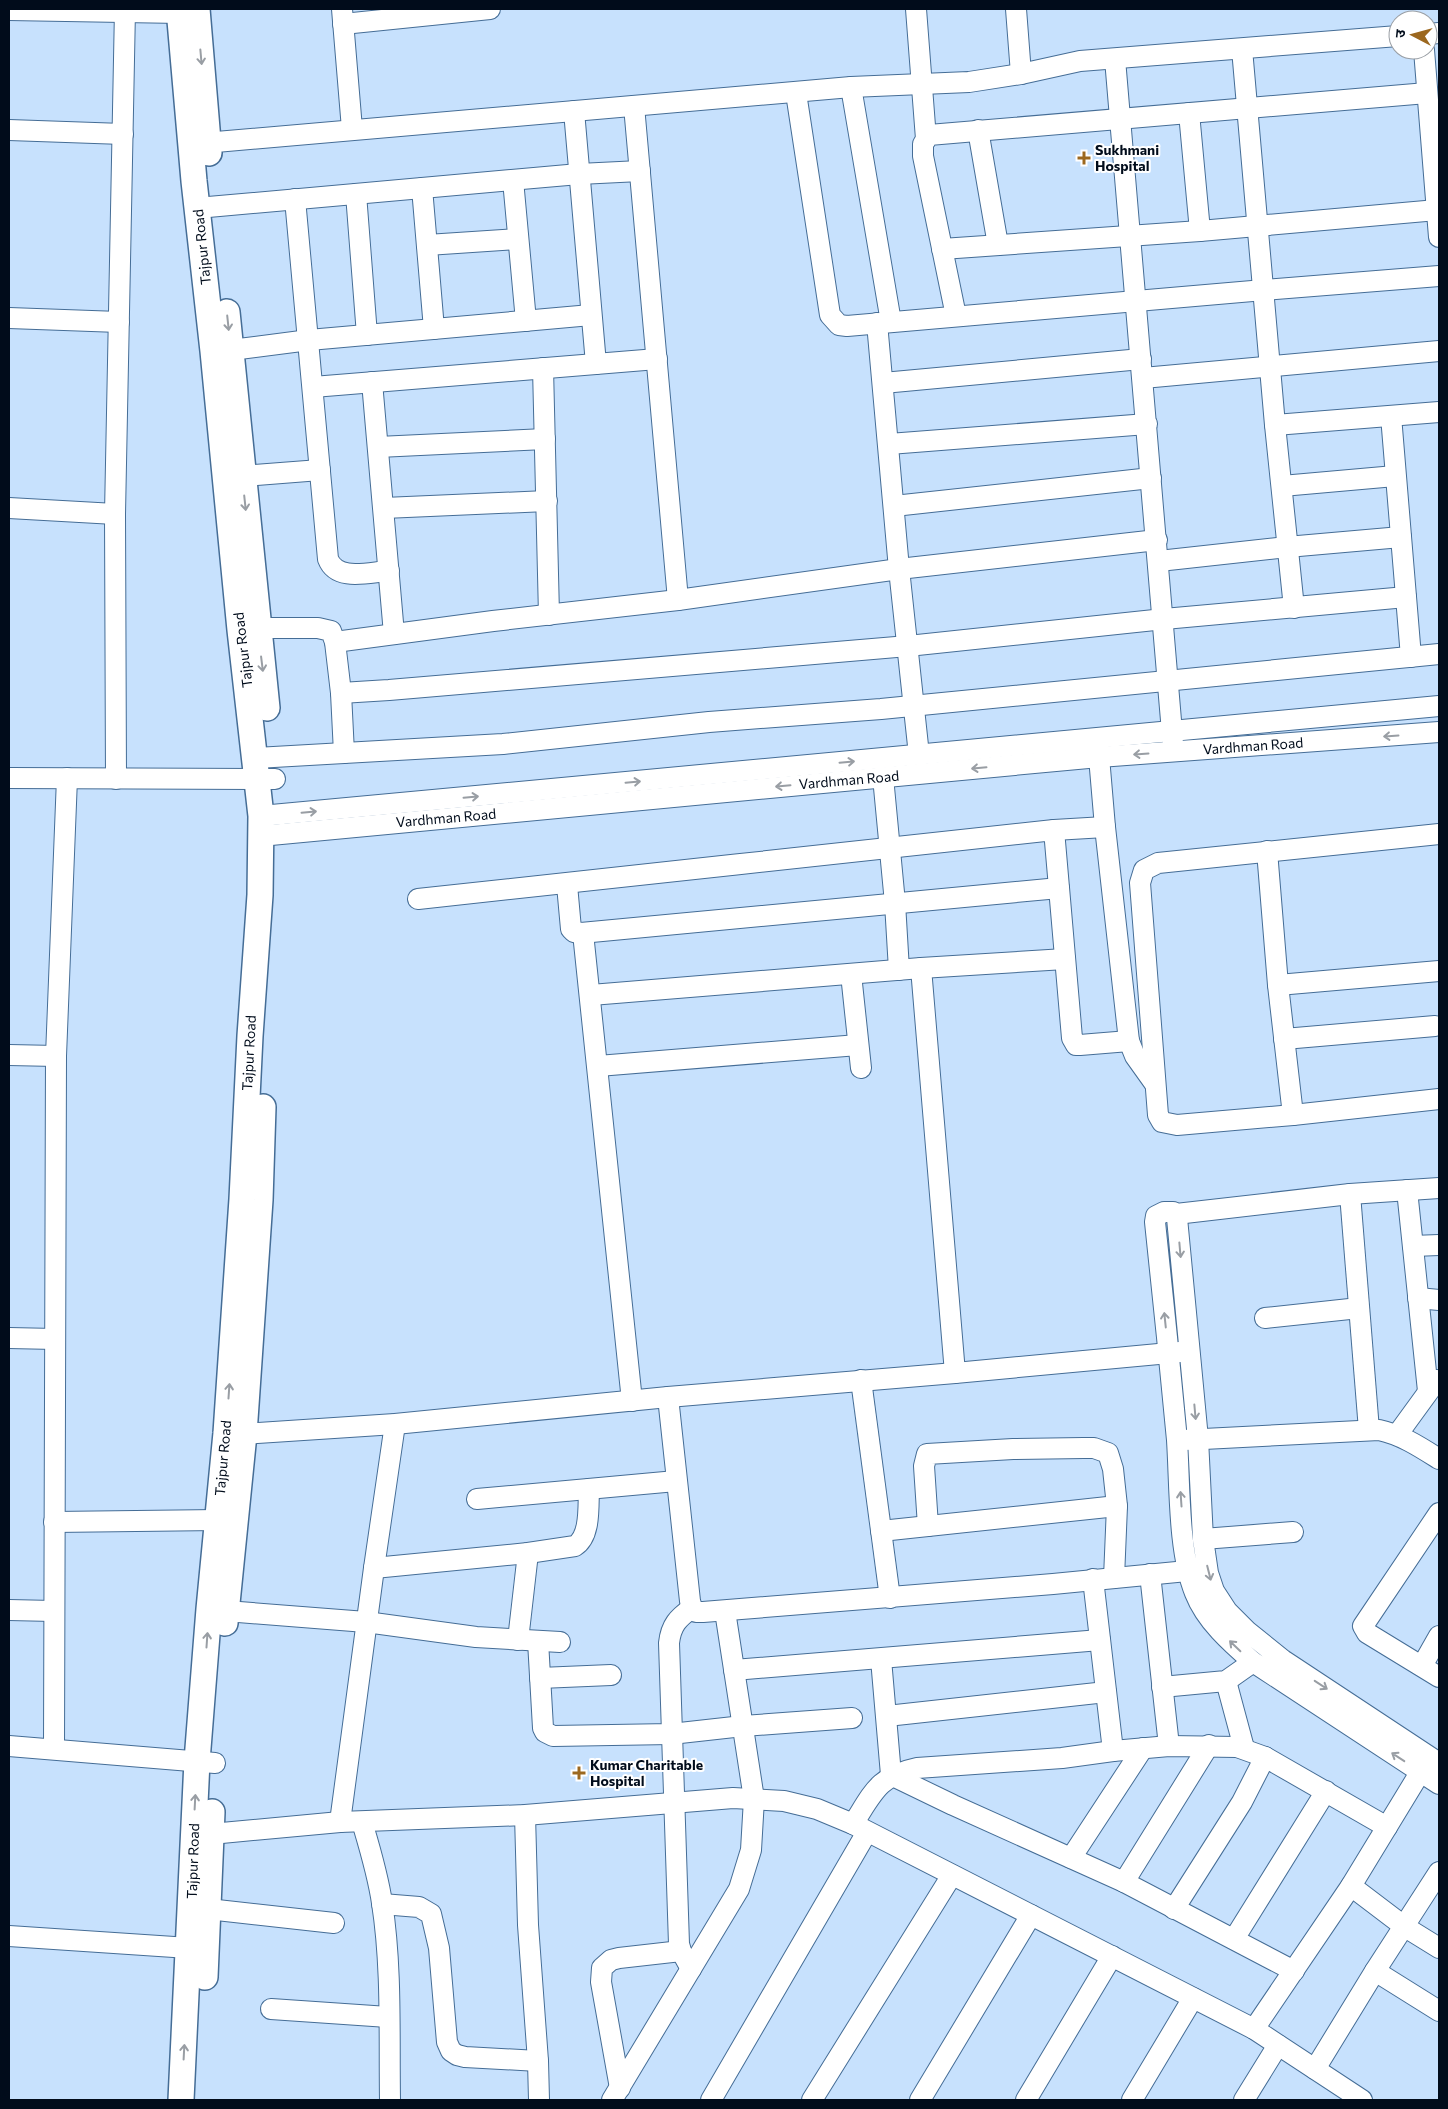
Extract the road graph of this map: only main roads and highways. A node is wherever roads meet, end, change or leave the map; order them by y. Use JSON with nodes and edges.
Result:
{"nodes":[{"id":1,"x":185,"y":10,"type":"edge"},
{"id":2,"x":206,"y":207,"type":"junction"},
{"id":3,"x":265,"y":768,"type":"junction"},
{"id":4,"x":269,"y":825,"type":"junction"},
{"id":5,"x":206,"y":1762,"type":"junction"},
{"id":6,"x":181,"y":2100,"type":"edge"},
{"id":7,"x":199,"y":2100,"type":"edge"}],
"edges":[{"from":1,"to":2,"type":"main road","name":"Tajpur Road"},
{"from":2,"to":3,"type":"main road","name":"Tajpur Road"},
{"from":2,"to":3,"type":"main road","name":"Tajpur Road","one_way":true},
{"from":3,"to":4,"type":"main road","name":"Tajpur Road"},
{"from":5,"to":4,"type":"main road","name":"Tajpur Road","one_way":true},
{"from":4,"to":5,"type":"main road","name":"Tajpur Road"},
{"from":6,"to":5,"type":"main road","name":"Tajpur Road","one_way":true},
{"from":5,"to":7,"type":"main road","name":"Tajpur Road"}]}
